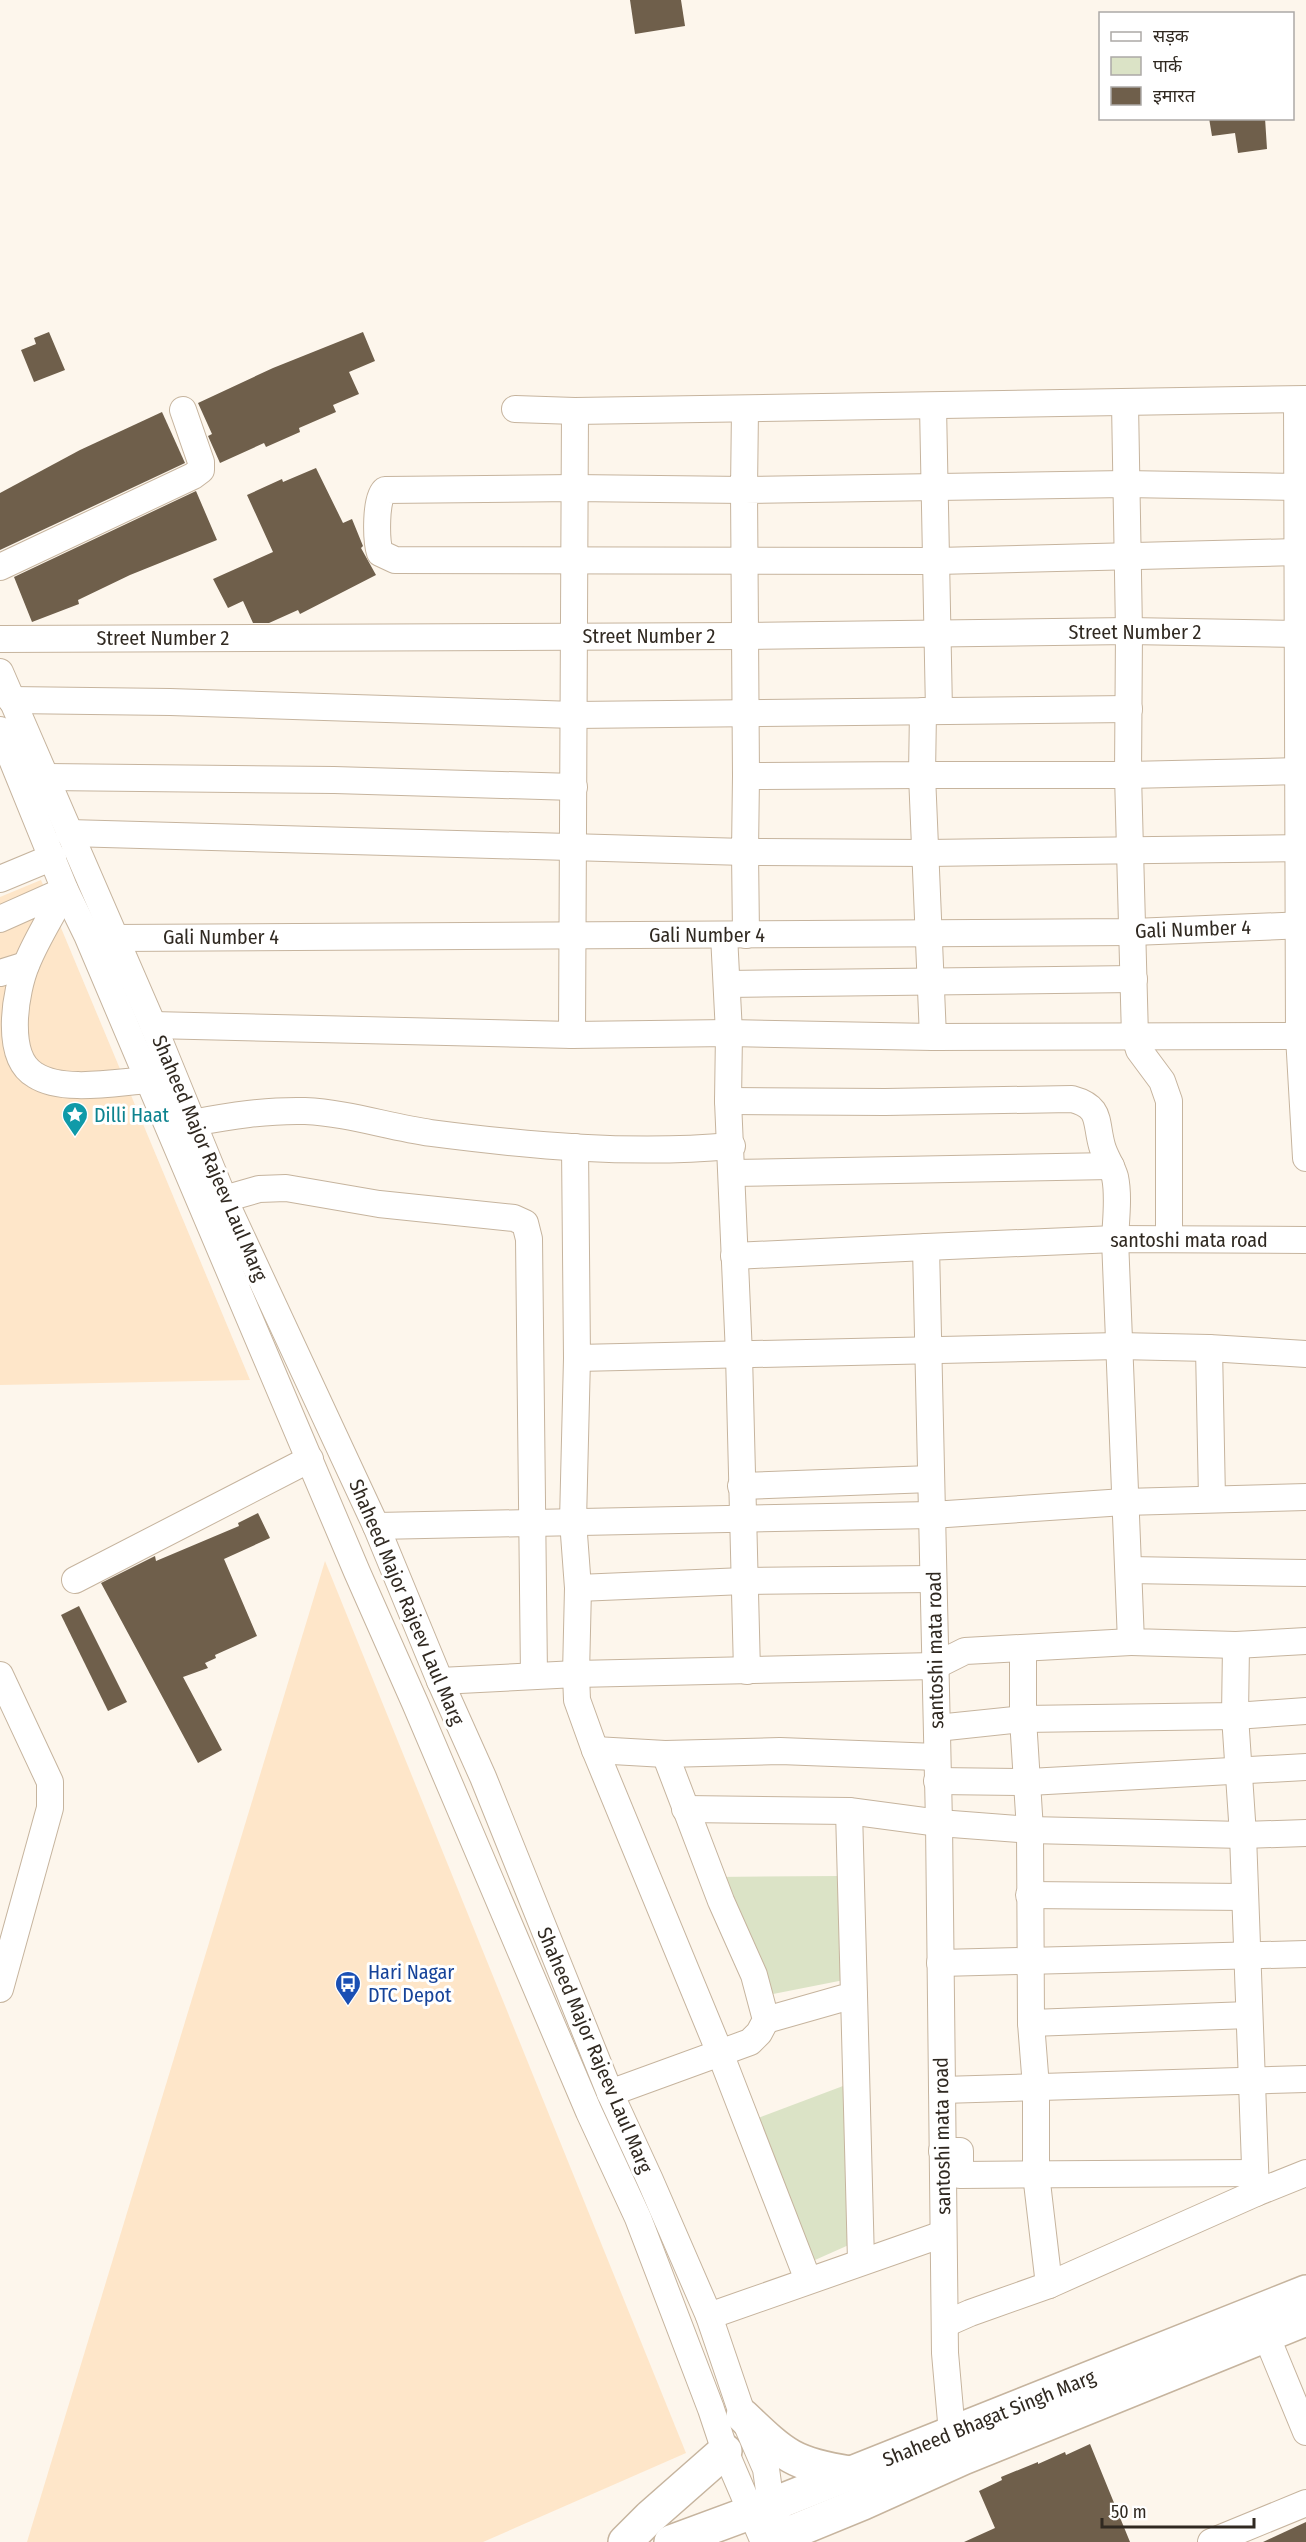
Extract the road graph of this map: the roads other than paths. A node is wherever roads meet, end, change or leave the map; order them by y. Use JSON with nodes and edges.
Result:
{"nodes":[{"id":1,"x":1301,"y":400,"type":"edge"},
{"id":2,"x":1125,"y":403,"type":"junction"},
{"id":3,"x":933,"y":406,"type":"junction"},
{"id":4,"x":516,"y":409,"type":"dead end"},
{"id":5,"x":746,"y":409,"type":"junction"},
{"id":6,"x":183,"y":410,"type":"dead end"},
{"id":7,"x":575,"y":411,"type":"junction"},
{"id":8,"x":1125,"y":484,"type":"junction"},
{"id":9,"x":935,"y":487,"type":"junction"},
{"id":10,"x":1297,"y":487,"type":"junction"},
{"id":11,"x":574,"y":488,"type":"junction"},
{"id":12,"x":744,"y":490,"type":"junction"},
{"id":13,"x":1302,"y":525,"type":"edge"},
{"id":14,"x":1297,"y":552,"type":"junction"},
{"id":15,"x":1127,"y":557,"type":"junction"},
{"id":16,"x":744,"y":559,"type":"junction"},
{"id":17,"x":575,"y":560,"type":"junction"},
{"id":18,"x":937,"y":561,"type":"junction"},
{"id":19,"x":0,"y":567,"type":"edge"},
{"id":20,"x":1302,"y":588,"type":"edge"},
{"id":21,"x":1129,"y":631,"type":"junction"},
{"id":22,"x":937,"y":633,"type":"junction"},
{"id":23,"x":1298,"y":634,"type":"junction"},
{"id":24,"x":575,"y":636,"type":"junction"},
{"id":25,"x":745,"y":636,"type":"junction"},
{"id":26,"x":0,"y":639,"type":"edge"},
{"id":27,"x":1302,"y":670,"type":"edge"},
{"id":28,"x":0,"y":672,"type":"edge"},
{"id":29,"x":11,"y":700,"type":"junction"},
{"id":30,"x":1129,"y":710,"type":"junction"},
{"id":31,"x":746,"y":711,"type":"junction"},
{"id":32,"x":931,"y":711,"type":"junction"},
{"id":33,"x":574,"y":715,"type":"junction"},
{"id":34,"x":0,"y":730,"type":"edge"},
{"id":35,"x":1303,"y":738,"type":"edge"},
{"id":36,"x":1300,"y":771,"type":"junction"},
{"id":37,"x":922,"y":775,"type":"junction"},
{"id":38,"x":1128,"y":775,"type":"junction"},
{"id":39,"x":746,"y":776,"type":"junction"},
{"id":40,"x":47,"y":777,"type":"junction"},
{"id":41,"x":574,"y":787,"type":"junction"},
{"id":42,"x":1302,"y":812,"type":"edge"},
{"id":43,"x":69,"y":833,"type":"junction"},
{"id":44,"x":1302,"y":848,"type":"edge"},
{"id":45,"x":573,"y":849,"type":"junction"},
{"id":46,"x":1130,"y":851,"type":"junction"},
{"id":47,"x":745,"y":852,"type":"junction"},
{"id":48,"x":927,"y":853,"type":"junction"},
{"id":49,"x":53,"y":857,"type":"junction"},
{"id":50,"x":0,"y":879,"type":"edge"},
{"id":51,"x":65,"y":890,"type":"junction"},
{"id":52,"x":0,"y":919,"type":"edge"},
{"id":53,"x":1303,"y":925,"type":"edge"},
{"id":54,"x":1133,"y":932,"type":"junction"},
{"id":55,"x":930,"y":934,"type":"junction"},
{"id":56,"x":735,"y":935,"type":"junction"},
{"id":57,"x":572,"y":936,"type":"junction"},
{"id":58,"x":114,"y":938,"type":"junction"},
{"id":59,"x":26,"y":965,"type":"junction"},
{"id":60,"x":0,"y":974,"type":"edge"},
{"id":61,"x":1134,"y":979,"type":"junction"},
{"id":62,"x":931,"y":981,"type":"junction"},
{"id":63,"x":727,"y":984,"type":"junction"},
{"id":64,"x":153,"y":1025,"type":"junction"},
{"id":65,"x":729,"y":1033,"type":"junction"},
{"id":66,"x":572,"y":1035,"type":"junction"},
{"id":67,"x":1303,"y":1036,"type":"edge"},
{"id":68,"x":933,"y":1037,"type":"junction"},
{"id":69,"x":1135,"y":1037,"type":"junction"},
{"id":70,"x":149,"y":1080,"type":"junction"},
{"id":71,"x":728,"y":1101,"type":"junction"},
{"id":72,"x":192,"y":1123,"type":"junction"},
{"id":73,"x":1306,"y":1144,"type":"edge"},
{"id":74,"x":732,"y":1146,"type":"junction"},
{"id":75,"x":574,"y":1147,"type":"junction"},
{"id":76,"x":1306,"y":1158,"type":"edge"},
{"id":77,"x":1111,"y":1166,"type":"junction"},
{"id":78,"x":732,"y":1173,"type":"junction"},
{"id":79,"x":225,"y":1199,"type":"junction"},
{"id":80,"x":1115,"y":1239,"type":"junction"},
{"id":81,"x":1169,"y":1239,"type":"junction"},
{"id":82,"x":1306,"y":1240,"type":"edge"},
{"id":83,"x":926,"y":1247,"type":"junction"},
{"id":84,"x":734,"y":1256,"type":"junction"},
{"id":85,"x":1119,"y":1346,"type":"junction"},
{"id":86,"x":1209,"y":1348,"type":"junction"},
{"id":87,"x":929,"y":1352,"type":"junction"},
{"id":88,"x":739,"y":1354,"type":"junction"},
{"id":89,"x":1306,"y":1354,"type":"edge"},
{"id":90,"x":577,"y":1358,"type":"junction"},
{"id":91,"x":310,"y":1459,"type":"junction"},
{"id":92,"x":931,"y":1479,"type":"junction"},
{"id":93,"x":741,"y":1486,"type":"junction"},
{"id":94,"x":1306,"y":1497,"type":"edge"},
{"id":95,"x":1212,"y":1499,"type":"junction"},
{"id":96,"x":1124,"y":1502,"type":"junction"},
{"id":97,"x":932,"y":1515,"type":"junction"},
{"id":98,"x":742,"y":1520,"type":"junction"},
{"id":99,"x":531,"y":1521,"type":"junction"},
{"id":100,"x":573,"y":1521,"type":"junction"},
{"id":101,"x":376,"y":1526,"type":"junction"},
{"id":102,"x":1129,"y":1570,"type":"junction"},
{"id":103,"x":1306,"y":1573,"type":"edge"},
{"id":104,"x":933,"y":1579,"type":"junction"},
{"id":105,"x":75,"y":1580,"type":"dead end"},
{"id":106,"x":744,"y":1581,"type":"junction"},
{"id":107,"x":578,"y":1588,"type":"junction"},
{"id":108,"x":1306,"y":1641,"type":"edge"},
{"id":109,"x":1131,"y":1642,"type":"junction"},
{"id":110,"x":1236,"y":1644,"type":"junction"},
{"id":111,"x":1023,"y":1648,"type":"junction"},
{"id":112,"x":936,"y":1666,"type":"junction"},
{"id":113,"x":747,"y":1671,"type":"junction"},
{"id":114,"x":0,"y":1674,"type":"edge"},
{"id":115,"x":576,"y":1674,"type":"junction"},
{"id":116,"x":534,"y":1676,"type":"junction"},
{"id":117,"x":440,"y":1681,"type":"junction"},
{"id":118,"x":1306,"y":1711,"type":"edge"},
{"id":119,"x":1235,"y":1716,"type":"junction"},
{"id":120,"x":1023,"y":1719,"type":"junction"},
{"id":121,"x":937,"y":1728,"type":"junction"},
{"id":122,"x":595,"y":1750,"type":"junction"},
{"id":123,"x":665,"y":1754,"type":"junction"},
{"id":124,"x":1306,"y":1767,"type":"edge"},
{"id":125,"x":937,"y":1769,"type":"junction"},
{"id":126,"x":1238,"y":1771,"type":"junction"},
{"id":127,"x":1029,"y":1782,"type":"junction"},
{"id":128,"x":685,"y":1809,"type":"junction"},
{"id":129,"x":849,"y":1811,"type":"junction"},
{"id":130,"x":939,"y":1823,"type":"junction"},
{"id":131,"x":1030,"y":1830,"type":"junction"},
{"id":132,"x":1306,"y":1833,"type":"edge"},
{"id":133,"x":1243,"y":1834,"type":"junction"},
{"id":134,"x":1029,"y":1895,"type":"junction"},
{"id":135,"x":1245,"y":1897,"type":"junction"},
{"id":136,"x":1306,"y":1954,"type":"edge"},
{"id":137,"x":1247,"y":1956,"type":"junction"},
{"id":138,"x":1031,"y":1960,"type":"junction"},
{"id":139,"x":940,"y":1963,"type":"junction"},
{"id":140,"x":0,"y":1989,"type":"edge"},
{"id":141,"x":854,"y":1995,"type":"junction"},
{"id":142,"x":1249,"y":2015,"type":"junction"},
{"id":143,"x":766,"y":2020,"type":"junction"},
{"id":144,"x":1031,"y":2022,"type":"junction"},
{"id":145,"x":720,"y":2053,"type":"junction"},
{"id":146,"x":1306,"y":2079,"type":"edge"},
{"id":147,"x":1251,"y":2080,"type":"junction"},
{"id":148,"x":1036,"y":2087,"type":"junction"},
{"id":149,"x":942,"y":2090,"type":"junction"},
{"id":150,"x":610,"y":2092,"type":"junction"},
{"id":151,"x":942,"y":2151,"type":"junction"},
{"id":152,"x":1306,"y":2173,"type":"edge"},
{"id":153,"x":1036,"y":2174,"type":"junction"},
{"id":154,"x":1255,"y":2183,"type":"junction"},
{"id":155,"x":943,"y":2234,"type":"junction"},
{"id":156,"x":861,"y":2261,"type":"junction"},
{"id":157,"x":808,"y":2280,"type":"junction"},
{"id":158,"x":1049,"y":2285,"type":"junction"},
{"id":159,"x":1306,"y":2292,"type":"edge"},
{"id":160,"x":709,"y":2316,"type":"junction"},
{"id":161,"x":1306,"y":2319,"type":"edge"},
{"id":162,"x":945,"y":2324,"type":"junction"},
{"id":163,"x":1266,"y":2335,"type":"junction"},
{"id":164,"x":743,"y":2416,"type":"junction"},
{"id":165,"x":1306,"y":2432,"type":"edge"},
{"id":166,"x":952,"y":2433,"type":"junction"},
{"id":167,"x":724,"y":2451,"type":"junction"},
{"id":168,"x":850,"y":2473,"type":"junction"},
{"id":169,"x":863,"y":2503,"type":"junction"},
{"id":170,"x":1306,"y":2503,"type":"edge"},
{"id":171,"x":761,"y":2508,"type":"junction"},
{"id":172,"x":776,"y":2540,"type":"edge"},
{"id":173,"x":625,"y":2542,"type":"edge"},
{"id":174,"x":670,"y":2542,"type":"edge"},
{"id":175,"x":831,"y":2542,"type":"edge"},
{"id":176,"x":1211,"y":2542,"type":"edge"}],
"edges":[{"from":1,"to":2,"type":"street"},
{"from":1,"to":10,"type":"street"},
{"from":2,"to":3,"type":"street"},
{"from":2,"to":8,"type":"street"},
{"from":3,"to":5,"type":"street"},
{"from":3,"to":9,"type":"street"},
{"from":4,"to":7,"type":"street"},
{"from":5,"to":7,"type":"street"},
{"from":5,"to":12,"type":"street"},
{"from":6,"to":19,"type":"street"},
{"from":7,"to":11,"type":"street"},
{"from":8,"to":9,"type":"street"},
{"from":8,"to":10,"type":"street"},
{"from":8,"to":15,"type":"street"},
{"from":9,"to":12,"type":"street"},
{"from":9,"to":18,"type":"street"},
{"from":10,"to":13,"type":"street"},
{"from":11,"to":12,"type":"street"},
{"from":11,"to":17,"type":"street"},
{"from":11,"to":17,"type":"street"},
{"from":12,"to":16,"type":"street"},
{"from":13,"to":14,"type":"street"},
{"from":14,"to":15,"type":"street"},
{"from":14,"to":20,"type":"street"},
{"from":15,"to":18,"type":"street"},
{"from":15,"to":21,"type":"street"},
{"from":16,"to":17,"type":"street"},
{"from":16,"to":18,"type":"street"},
{"from":16,"to":25,"type":"street"},
{"from":17,"to":24,"type":"street"},
{"from":18,"to":22,"type":"street"},
{"from":20,"to":23,"type":"street"},
{"from":21,"to":22,"type":"street","name":"Street Number 2"},
{"from":21,"to":23,"type":"street","name":"Street Number 2"},
{"from":21,"to":30,"type":"street"},
{"from":22,"to":25,"type":"street","name":"Street Number 2"},
{"from":22,"to":32,"type":"street"},
{"from":23,"to":27,"type":"street"},
{"from":24,"to":25,"type":"street","name":"Street Number 2"},
{"from":24,"to":26,"type":"street","name":"Street Number 2"},
{"from":24,"to":33,"type":"street"},
{"from":25,"to":31,"type":"street"},
{"from":27,"to":35,"type":"street"},
{"from":28,"to":29,"type":"street","name":"Shaheed Major Rajeev Laul Marg"},
{"from":29,"to":33,"type":"street"},
{"from":29,"to":40,"type":"street","name":"Shaheed Major Rajeev Laul Marg"},
{"from":30,"to":32,"type":"street"},
{"from":30,"to":38,"type":"street"},
{"from":31,"to":32,"type":"street"},
{"from":31,"to":33,"type":"street"},
{"from":31,"to":39,"type":"street"},
{"from":32,"to":37,"type":"street"},
{"from":33,"to":41,"type":"street"},
{"from":34,"to":49,"type":"street","name":"Shaheed Major Rajeev Laul Marg"},
{"from":35,"to":36,"type":"street"},
{"from":36,"to":38,"type":"street"},
{"from":36,"to":42,"type":"street"},
{"from":37,"to":38,"type":"street"},
{"from":37,"to":39,"type":"street"},
{"from":37,"to":48,"type":"street"},
{"from":38,"to":46,"type":"street"},
{"from":39,"to":47,"type":"street"},
{"from":40,"to":41,"type":"street"},
{"from":40,"to":43,"type":"street","name":"Shaheed Major Rajeev Laul Marg"},
{"from":41,"to":45,"type":"street"},
{"from":42,"to":44,"type":"street"},
{"from":43,"to":45,"type":"street"},
{"from":43,"to":58,"type":"street","name":"Shaheed Major Rajeev Laul Marg"},
{"from":44,"to":46,"type":"street"},
{"from":44,"to":53,"type":"street"},
{"from":45,"to":47,"type":"street"},
{"from":45,"to":57,"type":"street"},
{"from":46,"to":48,"type":"street"},
{"from":46,"to":54,"type":"street"},
{"from":47,"to":48,"type":"street"},
{"from":47,"to":56,"type":"street"},
{"from":48,"to":55,"type":"street"},
{"from":49,"to":50,"type":"street"},
{"from":49,"to":51,"type":"street","name":"Shaheed Major Rajeev Laul Marg"},
{"from":51,"to":52,"type":"street"},
{"from":51,"to":59,"type":"street"},
{"from":51,"to":70,"type":"street","name":"Shaheed Major Rajeev Laul Marg"},
{"from":53,"to":54,"type":"street","name":"Gali Number 4"},
{"from":53,"to":67,"type":"street"},
{"from":54,"to":55,"type":"street","name":"Gali Number 4"},
{"from":54,"to":61,"type":"street"},
{"from":55,"to":56,"type":"street","name":"Gali Number 4"},
{"from":55,"to":62,"type":"street"},
{"from":56,"to":57,"type":"street","name":"Gali Number 4"},
{"from":56,"to":63,"type":"street"},
{"from":57,"to":58,"type":"street","name":"Gali Number 4"},
{"from":57,"to":66,"type":"street"},
{"from":58,"to":64,"type":"street","name":"Shaheed Major Rajeev Laul Marg"},
{"from":59,"to":60,"type":"street"},
{"from":59,"to":70,"type":"street"},
{"from":61,"to":62,"type":"street"},
{"from":61,"to":69,"type":"street"},
{"from":62,"to":63,"type":"street"},
{"from":62,"to":68,"type":"street"},
{"from":63,"to":65,"type":"street"},
{"from":64,"to":66,"type":"street"},
{"from":64,"to":72,"type":"street","name":"Shaheed Major Rajeev Laul Marg"},
{"from":65,"to":66,"type":"street"},
{"from":65,"to":68,"type":"street"},
{"from":65,"to":71,"type":"street"},
{"from":67,"to":69,"type":"street"},
{"from":67,"to":73,"type":"street"},
{"from":68,"to":69,"type":"street"},
{"from":69,"to":81,"type":"street"},
{"from":70,"to":91,"type":"street","name":"Shaheed Major Rajeev Laul Marg"},
{"from":71,"to":74,"type":"street"},
{"from":71,"to":77,"type":"street"},
{"from":72,"to":75,"type":"street"},
{"from":72,"to":79,"type":"street","name":"Shaheed Major Rajeev Laul Marg"},
{"from":73,"to":76,"type":"street"},
{"from":74,"to":75,"type":"street"},
{"from":74,"to":78,"type":"street"},
{"from":75,"to":90,"type":"street"},
{"from":77,"to":78,"type":"street"},
{"from":77,"to":80,"type":"street"},
{"from":78,"to":84,"type":"street"},
{"from":79,"to":99,"type":"street"},
{"from":79,"to":101,"type":"street","name":"Shaheed Major Rajeev Laul Marg"},
{"from":80,"to":81,"type":"street","name":"santoshi mata road"},
{"from":80,"to":83,"type":"street","name":"santoshi mata road"},
{"from":80,"to":85,"type":"street"},
{"from":81,"to":82,"type":"street","name":"santoshi mata road"},
{"from":83,"to":84,"type":"street"},
{"from":83,"to":87,"type":"street","name":"santoshi mata road"},
{"from":84,"to":88,"type":"street"},
{"from":85,"to":86,"type":"street"},
{"from":85,"to":87,"type":"street"},
{"from":85,"to":96,"type":"street"},
{"from":86,"to":89,"type":"street"},
{"from":86,"to":95,"type":"street"},
{"from":87,"to":88,"type":"street"},
{"from":87,"to":92,"type":"street","name":"santoshi mata road"},
{"from":88,"to":90,"type":"street"},
{"from":88,"to":93,"type":"street"},
{"from":90,"to":100,"type":"street"},
{"from":91,"to":105,"type":"street"},
{"from":91,"to":167,"type":"street","name":"Shaheed Major Rajeev Laul Marg"},
{"from":92,"to":93,"type":"street"},
{"from":92,"to":97,"type":"street","name":"santoshi mata road"},
{"from":93,"to":98,"type":"street"},
{"from":94,"to":95,"type":"street"},
{"from":95,"to":96,"type":"street"},
{"from":96,"to":97,"type":"street"},
{"from":96,"to":102,"type":"street"},
{"from":97,"to":98,"type":"street"},
{"from":97,"to":104,"type":"street","name":"santoshi mata road"},
{"from":98,"to":100,"type":"street"},
{"from":98,"to":106,"type":"street"},
{"from":99,"to":100,"type":"street"},
{"from":99,"to":101,"type":"street"},
{"from":99,"to":116,"type":"street"},
{"from":100,"to":107,"type":"street"},
{"from":101,"to":117,"type":"street","name":"Shaheed Major Rajeev Laul Marg"},
{"from":102,"to":103,"type":"street"},
{"from":102,"to":109,"type":"street"},
{"from":104,"to":106,"type":"street"},
{"from":104,"to":112,"type":"street","name":"santoshi mata road"},
{"from":106,"to":107,"type":"street"},
{"from":106,"to":113,"type":"street"},
{"from":107,"to":115,"type":"street"},
{"from":108,"to":110,"type":"street"},
{"from":109,"to":110,"type":"street"},
{"from":109,"to":111,"type":"street"},
{"from":110,"to":119,"type":"street"},
{"from":111,"to":112,"type":"street"},
{"from":111,"to":120,"type":"street"},
{"from":112,"to":113,"type":"street"},
{"from":112,"to":121,"type":"street","name":"santoshi mata road"},
{"from":113,"to":115,"type":"street"},
{"from":114,"to":140,"type":"street"},
{"from":115,"to":116,"type":"street"},
{"from":115,"to":122,"type":"street"},
{"from":116,"to":117,"type":"street"},
{"from":117,"to":150,"type":"street","name":"Shaheed Major Rajeev Laul Marg"},
{"from":118,"to":119,"type":"street"},
{"from":119,"to":120,"type":"street"},
{"from":119,"to":126,"type":"street"},
{"from":120,"to":121,"type":"street"},
{"from":120,"to":127,"type":"street"},
{"from":121,"to":125,"type":"street","name":"santoshi mata road"},
{"from":122,"to":123,"type":"street"},
{"from":122,"to":145,"type":"street"},
{"from":123,"to":125,"type":"street"},
{"from":123,"to":128,"type":"street"},
{"from":124,"to":126,"type":"street"},
{"from":125,"to":127,"type":"street"},
{"from":125,"to":130,"type":"street","name":"santoshi mata road"},
{"from":126,"to":127,"type":"street"},
{"from":126,"to":133,"type":"street"},
{"from":127,"to":131,"type":"street"},
{"from":128,"to":129,"type":"street"},
{"from":128,"to":143,"type":"street"},
{"from":129,"to":130,"type":"street"},
{"from":129,"to":141,"type":"street"},
{"from":130,"to":131,"type":"street"},
{"from":130,"to":139,"type":"street","name":"santoshi mata road"},
{"from":131,"to":133,"type":"street"},
{"from":131,"to":134,"type":"street"},
{"from":132,"to":133,"type":"street"},
{"from":133,"to":135,"type":"street"},
{"from":134,"to":135,"type":"street"},
{"from":134,"to":138,"type":"street"},
{"from":135,"to":137,"type":"street"},
{"from":136,"to":137,"type":"street"},
{"from":137,"to":138,"type":"street"},
{"from":137,"to":142,"type":"street"},
{"from":138,"to":139,"type":"street"},
{"from":138,"to":144,"type":"street"},
{"from":139,"to":149,"type":"street","name":"santoshi mata road"},
{"from":141,"to":143,"type":"street"},
{"from":141,"to":156,"type":"street"},
{"from":142,"to":144,"type":"street"},
{"from":142,"to":147,"type":"street"},
{"from":143,"to":145,"type":"street"},
{"from":144,"to":148,"type":"street"},
{"from":145,"to":150,"type":"street"},
{"from":145,"to":157,"type":"street"},
{"from":146,"to":147,"type":"street"},
{"from":147,"to":148,"type":"street"},
{"from":147,"to":154,"type":"street"},
{"from":148,"to":149,"type":"street"},
{"from":148,"to":153,"type":"street"},
{"from":149,"to":151,"type":"street","name":"santoshi mata road"},
{"from":150,"to":160,"type":"street","name":"Shaheed Major Rajeev Laul Marg"},
{"from":151,"to":153,"type":"street"},
{"from":151,"to":155,"type":"street","name":"santoshi mata road"},
{"from":152,"to":154,"type":"street"},
{"from":153,"to":154,"type":"street"},
{"from":153,"to":158,"type":"street"},
{"from":154,"to":158,"type":"street"},
{"from":155,"to":156,"type":"street"},
{"from":155,"to":162,"type":"street","name":"santoshi mata road"},
{"from":156,"to":157,"type":"street"},
{"from":157,"to":160,"type":"street"},
{"from":158,"to":162,"type":"street"},
{"from":159,"to":166,"type":"main road","name":"Shaheed Bhagat Singh Marg"},
{"from":160,"to":164,"type":"street","name":"Shaheed Major Rajeev Laul Marg"},
{"from":161,"to":163,"type":"main road","name":"Shaheed Bhagat Singh Marg"},
{"from":162,"to":166,"type":"street","name":"santoshi mata road"},
{"from":163,"to":165,"type":"street"},
{"from":163,"to":169,"type":"main road","name":"Shaheed Bhagat Singh Marg"},
{"from":164,"to":168,"type":"main road"},
{"from":164,"to":171,"type":"street","name":"Shaheed Major Rajeev Laul Marg"},
{"from":166,"to":168,"type":"main road","name":"Shaheed Bhagat Singh Marg"},
{"from":167,"to":171,"type":"street","name":"Shaheed Major Rajeev Laul Marg"},
{"from":167,"to":173,"type":"main road"},
{"from":168,"to":171,"type":"main road","name":"Shaheed Bhagat Singh Marg"},
{"from":169,"to":172,"type":"main road","name":"Shaheed Bhagat Singh Marg"},
{"from":169,"to":175,"type":"main road"},
{"from":170,"to":176,"type":"street"},
{"from":171,"to":172,"type":"street","name":"Shaheed Major Rajeev Laul Marg"},
{"from":171,"to":174,"type":"main road","name":"Shaheed Bhagat Singh Marg"}]}
